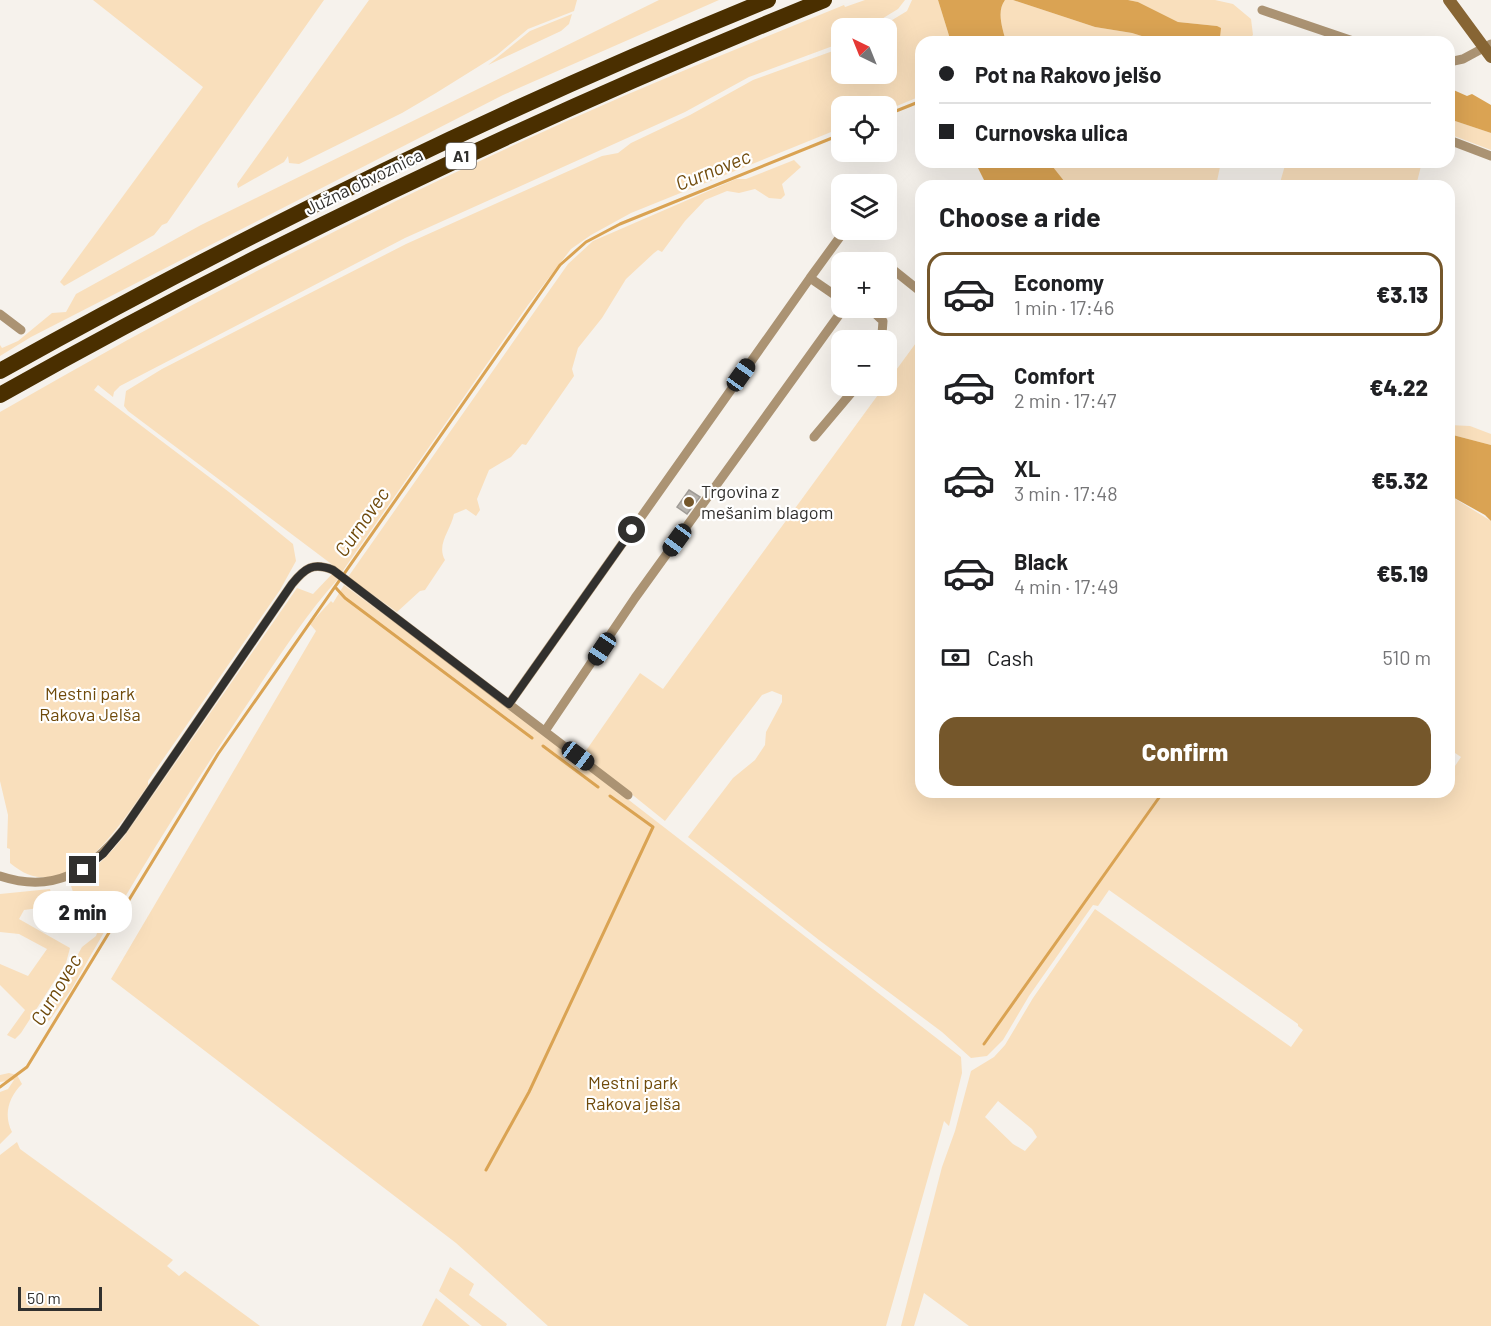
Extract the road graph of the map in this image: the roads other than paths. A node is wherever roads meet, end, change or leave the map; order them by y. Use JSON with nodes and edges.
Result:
{"nodes":[{"id":1,"x":768,"y":0,"type":"edge"},
{"id":2,"x":824,"y":0,"type":"edge"},
{"id":3,"x":1449,"y":0,"type":"edge"},
{"id":4,"x":1262,"y":10,"type":"dead end"},
{"id":5,"x":1338,"y":36,"type":"edge"},
{"id":6,"x":1489,"y":49,"type":"edge"},
{"id":7,"x":1455,"y":61,"type":"edge"},
{"id":8,"x":1455,"y":142,"type":"edge"},
{"id":9,"x":1491,"y":156,"type":"edge"},
{"id":10,"x":838,"y":240,"type":"edge"},
{"id":11,"x":897,"y":273,"type":"edge"},
{"id":12,"x":810,"y":278,"type":"junction"},
{"id":13,"x":915,"y":287,"type":"edge"},
{"id":14,"x":831,"y":292,"type":"edge"},
{"id":15,"x":0,"y":314,"type":"edge"},
{"id":16,"x":837,"y":318,"type":"edge"},
{"id":17,"x":21,"y":330,"type":"dead end"},
{"id":18,"x":0,"y":371,"type":"edge"},
{"id":19,"x":0,"y":394,"type":"edge"},
{"id":20,"x":849,"y":396,"type":"edge"},
{"id":21,"x":814,"y":437,"type":"dead end"},
{"id":22,"x":509,"y":704,"type":"junction"},
{"id":23,"x":545,"y":731,"type":"junction"},
{"id":24,"x":628,"y":795,"type":"dead end"},
{"id":25,"x":0,"y":876,"type":"edge"}],
"edges":[{"from":1,"to":18,"type":"highway","name":"Južna obvoznica","number":"A1"},
{"from":2,"to":19,"type":"highway","name":"Južna obvoznica","number":"A1"},
{"from":3,"to":6,"type":"main road"},
{"from":4,"to":5,"type":"street"},
{"from":6,"to":7,"type":"street"},
{"from":8,"to":9,"type":"street"},
{"from":10,"to":12,"type":"street"},
{"from":11,"to":13,"type":"street"},
{"from":12,"to":14,"type":"street"},
{"from":12,"to":22,"type":"street"},
{"from":15,"to":17,"type":"street"},
{"from":16,"to":23,"type":"street"},
{"from":20,"to":21,"type":"street"},
{"from":22,"to":23,"type":"street"},
{"from":22,"to":25,"type":"street"},
{"from":23,"to":24,"type":"street"}]}
